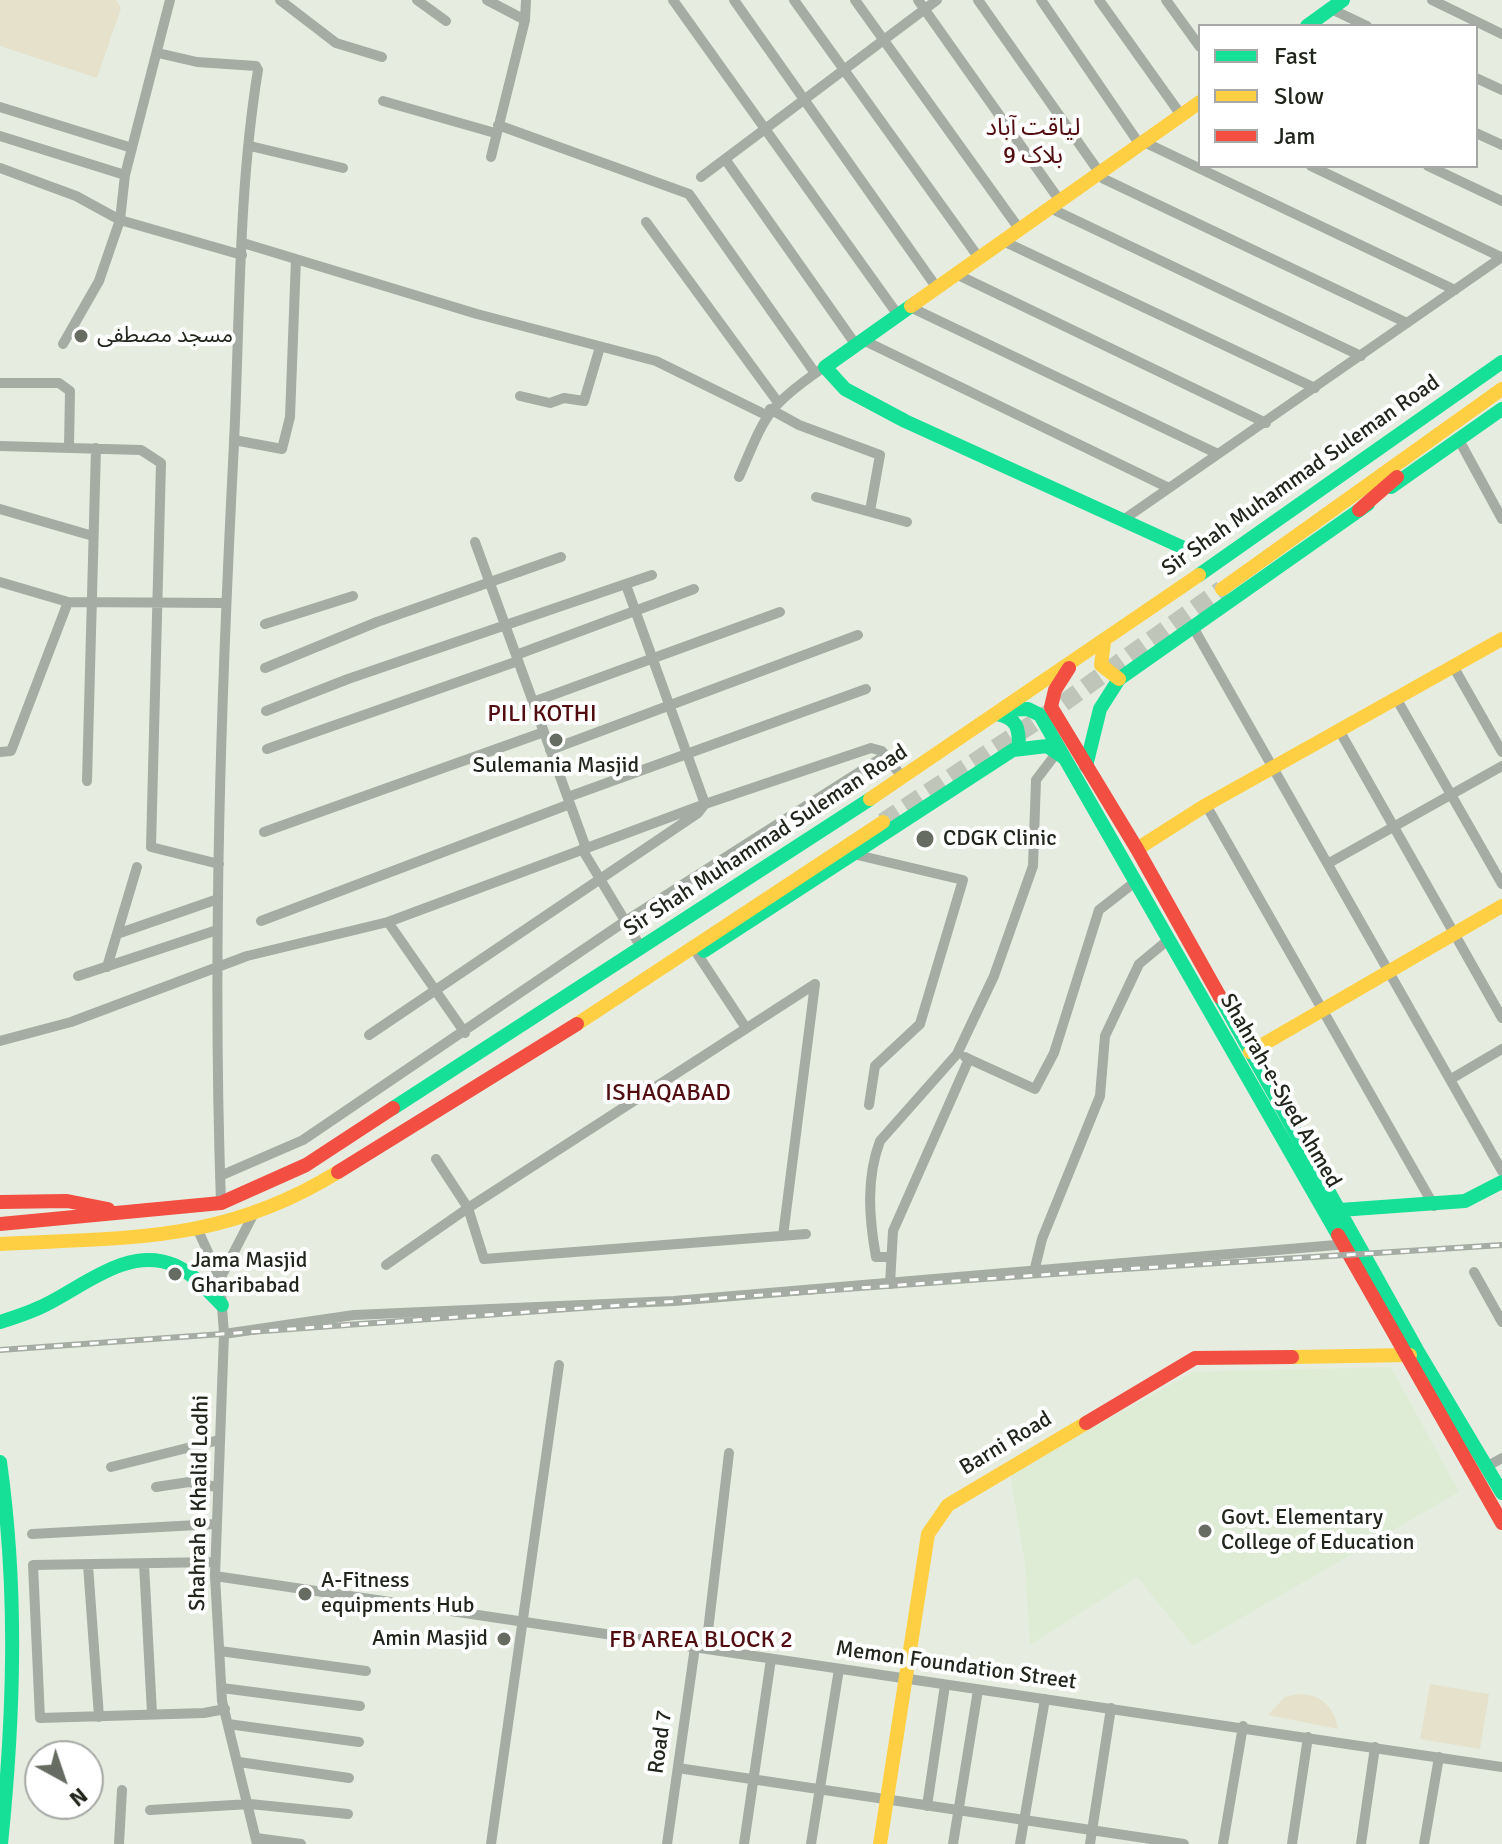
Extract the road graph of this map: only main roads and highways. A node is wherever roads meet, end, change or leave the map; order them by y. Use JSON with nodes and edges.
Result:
{"nodes":[{"id":1,"x":1337,"y":4,"type":"edge"},
{"id":2,"x":1310,"y":24,"type":"edge"},
{"id":3,"x":1193,"y":110,"type":"edge"},
{"id":4,"x":1502,"y":362,"type":"edge"},
{"id":5,"x":1502,"y":389,"type":"edge"},
{"id":6,"x":1502,"y":409,"type":"edge"},
{"id":7,"x":1465,"y":417,"type":"junction"},
{"id":8,"x":1359,"y":510,"type":"junction"},
{"id":9,"x":1184,"y":548,"type":"dead end"},
{"id":10,"x":1222,"y":589,"type":"tunnel mouth"},
{"id":11,"x":1502,"y":639,"type":"edge"},
{"id":12,"x":1104,"y":642,"type":"junction"},
{"id":13,"x":1071,"y":664,"type":"junction"},
{"id":14,"x":1119,"y":679,"type":"junction"},
{"id":15,"x":1000,"y":712,"type":"junction"},
{"id":16,"x":1019,"y":748,"type":"junction"},
{"id":17,"x":1069,"y":763,"type":"junction"},
{"id":18,"x":1086,"y":766,"type":"junction"},
{"id":19,"x":883,"y":822,"type":"tunnel mouth"},
{"id":20,"x":1137,"y":849,"type":"junction"},
{"id":21,"x":1502,"y":906,"type":"edge"},
{"id":22,"x":588,"y":1017,"type":"junction"},
{"id":23,"x":1250,"y":1052,"type":"junction"},
{"id":24,"x":1502,"y":1182,"type":"edge"},
{"id":25,"x":5,"y":1203,"type":"edge"},
{"id":26,"x":221,"y":1203,"type":"junction"},
{"id":27,"x":1340,"y":1210,"type":"junction"},
{"id":28,"x":131,"y":1214,"type":"junction"},
{"id":29,"x":0,"y":1224,"type":"edge"},
{"id":30,"x":221,"y":1225,"type":"junction"},
{"id":31,"x":169,"y":1235,"type":"junction"},
{"id":32,"x":1350,"y":1243,"type":"junction"},
{"id":33,"x":0,"y":1244,"type":"edge"},
{"id":34,"x":126,"y":1261,"type":"junction"},
{"id":35,"x":222,"y":1305,"type":"road end"},
{"id":36,"x":0,"y":1322,"type":"edge"},
{"id":37,"x":1411,"y":1354,"type":"junction"},
{"id":38,"x":0,"y":1462,"type":"edge"},
{"id":39,"x":1502,"y":1493,"type":"edge"},
{"id":40,"x":1502,"y":1523,"type":"edge"},
{"id":41,"x":1,"y":1844,"type":"edge"},
{"id":42,"x":880,"y":1844,"type":"edge"}],
"edges":[{"from":1,"to":2,"type":"main road"},
{"from":3,"to":9,"type":"main road"},
{"from":4,"to":12,"type":"main road","name":"Sir Shah Muhammad Suleman Road"},
{"from":5,"to":7,"type":"main road","name":"Sir Shah Muhammad Suleman Road"},
{"from":6,"to":8,"type":"main road"},
{"from":7,"to":8,"type":"main road"},
{"from":7,"to":10,"type":"main road","name":"Sir Shah Muhammad Suleman Road"},
{"from":8,"to":14,"type":"main road"},
{"from":11,"to":20,"type":"main road"},
{"from":12,"to":13,"type":"main road","name":"Sir Shah Muhammad Suleman Road"},
{"from":12,"to":14,"type":"main road"},
{"from":13,"to":15,"type":"main road","name":"Sir Shah Muhammad Suleman Road"},
{"from":13,"to":18,"type":"main road","name":"Shahrah-e-Syed Ahmed"},
{"from":14,"to":18,"type":"main road"},
{"from":15,"to":16,"type":"main road"},
{"from":15,"to":17,"type":"main road","name":"Shahrah-e-Syed Ahmed"},
{"from":15,"to":26,"type":"main road","name":"Sir Shah Muhammad Suleman Road"},
{"from":16,"to":17,"type":"main road"},
{"from":16,"to":22,"type":"main road"},
{"from":17,"to":32,"type":"main road","name":"Shahrah-e-Syed Ahmed"},
{"from":18,"to":20,"type":"main road","name":"Shahrah-e-Syed Ahmed"},
{"from":19,"to":22,"type":"main road"},
{"from":20,"to":23,"type":"main road","name":"Shahrah-e-Syed Ahmed"},
{"from":21,"to":23,"type":"main road"},
{"from":22,"to":30,"type":"main road"},
{"from":23,"to":27,"type":"main road","name":"Shahrah-e-Syed Ahmed"},
{"from":24,"to":27,"type":"main road"},
{"from":25,"to":28,"type":"main road"},
{"from":26,"to":28,"type":"main road","name":"Sir Shah Muhammad Suleman Road"},
{"from":26,"to":30,"type":"main road"},
{"from":27,"to":32,"type":"main road","name":"Shahrah-e-Syed Ahmed"},
{"from":28,"to":29,"type":"main road","name":"Sir Shah Muhammad Suleman Road"},
{"from":30,"to":31,"type":"main road"},
{"from":31,"to":33,"type":"main road"},
{"from":31,"to":34,"type":"main road"},
{"from":32,"to":37,"type":"main road","name":"Shahrah-e-Syed Ahmed"},
{"from":34,"to":35,"type":"main road"},
{"from":34,"to":36,"type":"main road"},
{"from":37,"to":39,"type":"main road","name":"Shahrah-e-Syed Ahmed"},
{"from":37,"to":40,"type":"main road","name":"Shahrah-e-Syed Ahmed"},
{"from":37,"to":42,"type":"main road","name":"Barni Road"},
{"from":38,"to":41,"type":"main road"}]}
